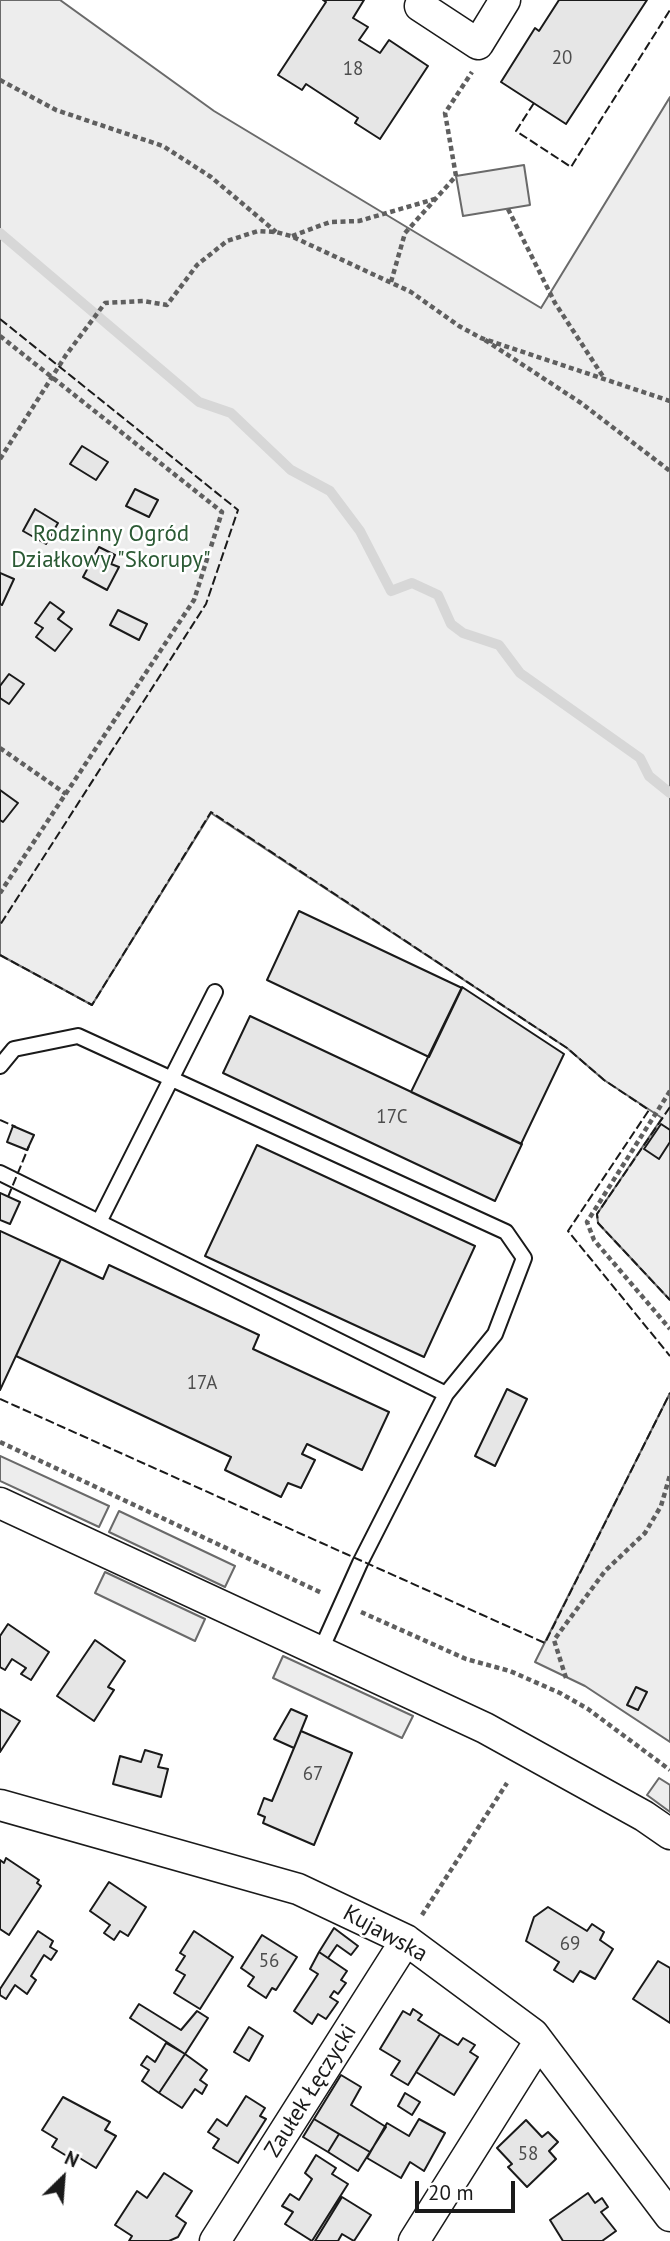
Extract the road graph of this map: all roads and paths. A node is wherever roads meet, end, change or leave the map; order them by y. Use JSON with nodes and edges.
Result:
{"nodes":[{"id":1,"x":424,"y":0,"type":"edge"},
{"id":2,"x":505,"y":0,"type":"edge"},
{"id":3,"x":478,"y":44,"type":"junction"},
{"id":4,"x":0,"y":80,"type":"edge"},
{"id":5,"x":436,"y":199,"type":"junction"},
{"id":6,"x":508,"y":209,"type":"dead end"},
{"id":7,"x":276,"y":232,"type":"junction"},
{"id":8,"x":291,"y":236,"type":"junction"},
{"id":9,"x":391,"y":282,"type":"junction"},
{"id":10,"x":0,"y":335,"type":"edge"},
{"id":11,"x":481,"y":338,"type":"junction"},
{"id":12,"x":51,"y":379,"type":"junction"},
{"id":13,"x":604,"y":379,"type":"junction"},
{"id":14,"x":670,"y":401,"type":"edge"},
{"id":15,"x":0,"y":458,"type":"edge"},
{"id":16,"x":670,"y":471,"type":"edge"},
{"id":17,"x":0,"y":748,"type":"edge"},
{"id":18,"x":66,"y":794,"type":"junction"},
{"id":19,"x":0,"y":893,"type":"edge"},
{"id":20,"x":215,"y":992,"type":"dead end"},
{"id":21,"x":0,"y":1066,"type":"edge"},
{"id":22,"x":172,"y":1079,"type":"junction"},
{"id":23,"x":670,"y":1091,"type":"edge"},
{"id":24,"x":0,"y":1173,"type":"edge"},
{"id":25,"x":99,"y":1222,"type":"junction"},
{"id":26,"x":670,"y":1329,"type":"edge"},
{"id":27,"x":446,"y":1394,"type":"junction"},
{"id":28,"x":670,"y":1475,"type":"edge"},
{"id":29,"x":0,"y":1503,"type":"edge"},
{"id":30,"x":320,"y":1652,"type":"junction"},
{"id":31,"x":566,"y":1678,"type":"dead end"},
{"id":32,"x":507,"y":1783,"type":"dead end"},
{"id":33,"x":0,"y":1805,"type":"edge"},
{"id":34,"x":670,"y":1835,"type":"edge"},
{"id":35,"x":406,"y":1940,"type":"junction"},
{"id":36,"x":539,"y":2042,"type":"junction"},
{"id":37,"x":670,"y":2216,"type":"edge"},
{"id":38,"x":215,"y":2241,"type":"edge"},
{"id":39,"x":414,"y":2241,"type":"edge"}],
"edges":[{"from":1,"to":3,"type":"street"},
{"from":2,"to":3,"type":"street"},
{"from":3,"to":5,"type":"path"},
{"from":4,"to":7,"type":"path"},
{"from":5,"to":8,"type":"path"},
{"from":5,"to":9,"type":"path"},
{"from":6,"to":13,"type":"path"},
{"from":7,"to":8,"type":"path"},
{"from":7,"to":12,"type":"path"},
{"from":8,"to":9,"type":"path"},
{"from":9,"to":11,"type":"path"},
{"from":10,"to":12,"type":"path"},
{"from":11,"to":13,"type":"path"},
{"from":11,"to":16,"type":"path"},
{"from":12,"to":15,"type":"path"},
{"from":12,"to":18,"type":"path"},
{"from":13,"to":14,"type":"path"},
{"from":17,"to":18,"type":"path"},
{"from":18,"to":19,"type":"path"},
{"from":20,"to":22,"type":"lane"},
{"from":21,"to":22,"type":"lane"},
{"from":22,"to":25,"type":"lane"},
{"from":22,"to":27,"type":"lane"},
{"from":23,"to":26,"type":"path"},
{"from":24,"to":25,"type":"lane"},
{"from":25,"to":27,"type":"lane"},
{"from":27,"to":30,"type":"lane"},
{"from":28,"to":31,"type":"path"},
{"from":29,"to":30,"type":"street"},
{"from":30,"to":34,"type":"street"},
{"from":32,"to":35,"type":"path"},
{"from":33,"to":35,"type":"street","name":"Kujawska"},
{"from":35,"to":36,"type":"street","name":"Kujawska"},
{"from":35,"to":38,"type":"street","name":"Zaułek Łęczycki"},
{"from":36,"to":37,"type":"street","name":"Kujawska"},
{"from":36,"to":39,"type":"street"}]}
